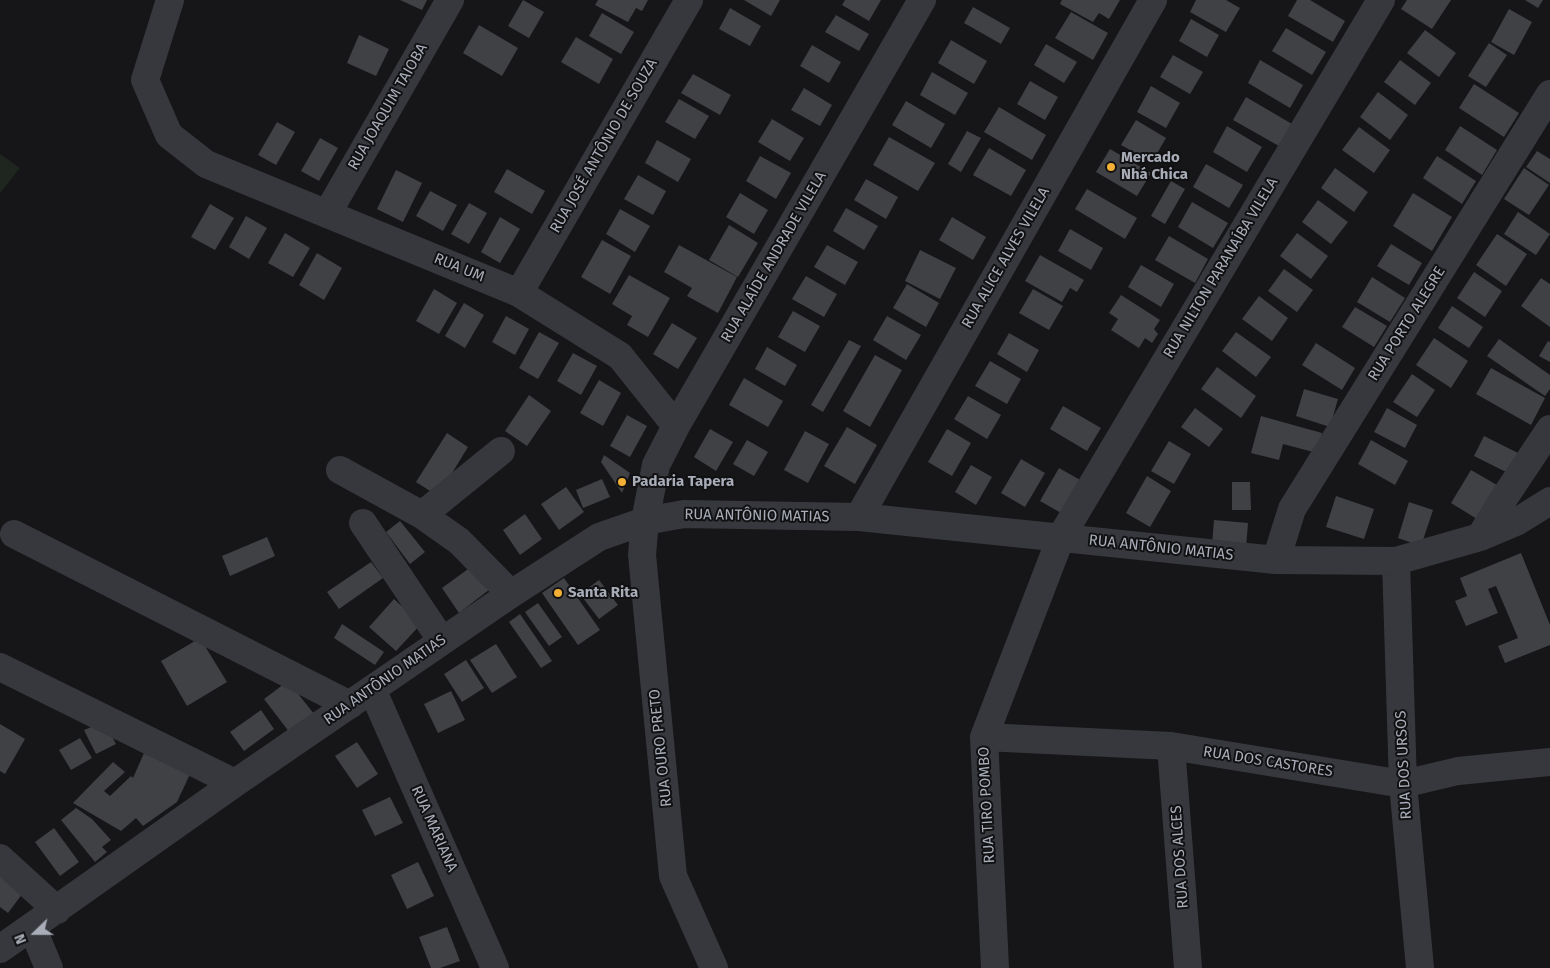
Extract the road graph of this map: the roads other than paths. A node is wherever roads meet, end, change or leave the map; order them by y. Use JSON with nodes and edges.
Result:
{"nodes":[{"id":1,"x":170,"y":0,"type":"edge"},
{"id":2,"x":450,"y":0,"type":"edge"},
{"id":3,"x":688,"y":0,"type":"edge"},
{"id":4,"x":922,"y":0,"type":"edge"},
{"id":5,"x":1153,"y":0,"type":"edge"},
{"id":6,"x":1381,"y":0,"type":"edge"},
{"id":7,"x":1550,"y":94,"type":"edge"},
{"id":8,"x":327,"y":214,"type":"junction"},
{"id":9,"x":519,"y":293,"type":"junction"},
{"id":10,"x":676,"y":426,"type":"junction"},
{"id":11,"x":1550,"y":429,"type":"edge"},
{"id":12,"x":501,"y":451,"type":"dead end"},
{"id":13,"x":340,"y":470,"type":"dead end"},
{"id":14,"x":1550,"y":500,"type":"edge"},
{"id":15,"x":1510,"y":511,"type":"junction"},
{"id":16,"x":422,"y":515,"type":"junction"},
{"id":17,"x":859,"y":517,"type":"junction"},
{"id":18,"x":645,"y":520,"type":"junction"},
{"id":19,"x":363,"y":524,"type":"dead end"},
{"id":20,"x":14,"y":534,"type":"dead end"},
{"id":21,"x":1061,"y":537,"type":"junction"},
{"id":22,"x":1276,"y":560,"type":"junction"},
{"id":23,"x":1396,"y":561,"type":"junction"},
{"id":24,"x":511,"y":594,"type":"junction"},
{"id":25,"x":442,"y":640,"type":"junction"},
{"id":26,"x":0,"y":667,"type":"edge"},
{"id":27,"x":372,"y":689,"type":"junction"},
{"id":28,"x":350,"y":705,"type":"junction"},
{"id":29,"x":984,"y":737,"type":"junction"},
{"id":30,"x":1171,"y":746,"type":"junction"},
{"id":31,"x":1550,"y":762,"type":"edge"},
{"id":32,"x":235,"y":783,"type":"junction"},
{"id":33,"x":1403,"y":784,"type":"junction"},
{"id":34,"x":0,"y":858,"type":"edge"},
{"id":35,"x":57,"y":910,"type":"junction"},
{"id":36,"x":32,"y":927,"type":"junction"},
{"id":37,"x":0,"y":949,"type":"edge"},
{"id":38,"x":49,"y":968,"type":"edge"},
{"id":39,"x":495,"y":968,"type":"edge"},
{"id":40,"x":714,"y":968,"type":"edge"},
{"id":41,"x":995,"y":968,"type":"edge"},
{"id":42,"x":1188,"y":968,"type":"edge"},
{"id":43,"x":1420,"y":968,"type":"edge"}],
"edges":[{"from":1,"to":8,"type":"street","name":"RUA UM"},
{"from":2,"to":8,"type":"street","name":"RUA JOAQUIM TAIOBA"},
{"from":3,"to":9,"type":"street","name":"RUA JOSÉ ANTÔNIO DE SOUZA"},
{"from":4,"to":10,"type":"street","name":"RUA ALAÍDE ANDRADE VILELA"},
{"from":5,"to":17,"type":"street","name":"RUA ALICE ALVES VILELA"},
{"from":6,"to":21,"type":"street","name":"RUA NILTON PARANAÍBA VILELA"},
{"from":7,"to":22,"type":"street","name":"RUA PORTO ALEGRE"},
{"from":8,"to":9,"type":"street","name":"RUA UM"},
{"from":9,"to":10,"type":"street","name":"RUA UM"},
{"from":10,"to":18,"type":"street","name":"RUA ALAÍDE ANDRADE VILELA"},
{"from":11,"to":15,"type":"street"},
{"from":12,"to":16,"type":"street"},
{"from":13,"to":16,"type":"street"},
{"from":14,"to":15,"type":"street","name":"RUA ANTÔNIO MATIAS"},
{"from":15,"to":23,"type":"street","name":"RUA ANTÔNIO MATIAS"},
{"from":16,"to":24,"type":"street"},
{"from":17,"to":18,"type":"street","name":"RUA ANTÔNIO MATIAS"},
{"from":17,"to":21,"type":"street","name":"RUA ANTÔNIO MATIAS"},
{"from":18,"to":24,"type":"street","name":"RUA ANTÔNIO MATIAS"},
{"from":18,"to":40,"type":"street","name":"RUA OURO PRETO"},
{"from":19,"to":25,"type":"street"},
{"from":20,"to":28,"type":"street"},
{"from":21,"to":22,"type":"street","name":"RUA ANTÔNIO MATIAS"},
{"from":21,"to":29,"type":"street","name":"RUA TIRO POMBO"},
{"from":22,"to":23,"type":"street","name":"RUA ANTÔNIO MATIAS"},
{"from":23,"to":33,"type":"street","name":"RUA DOS URSOS"},
{"from":24,"to":25,"type":"street","name":"RUA ANTÔNIO MATIAS"},
{"from":25,"to":27,"type":"street","name":"RUA ANTÔNIO MATIAS"},
{"from":26,"to":32,"type":"street"},
{"from":27,"to":28,"type":"street","name":"RUA ANTÔNIO MATIAS"},
{"from":27,"to":39,"type":"street","name":"RUA MARIANA"},
{"from":28,"to":32,"type":"street","name":"RUA ANTÔNIO MATIAS"},
{"from":29,"to":30,"type":"street","name":"RUA DOS CASTORES"},
{"from":29,"to":41,"type":"street","name":"RUA TIRO POMBO"},
{"from":30,"to":33,"type":"street","name":"RUA DOS CASTORES"},
{"from":30,"to":42,"type":"street","name":"RUA DOS ALCES"},
{"from":31,"to":33,"type":"street","name":"RUA DOS CASTORES"},
{"from":32,"to":35,"type":"street","name":"RUA ANTÔNIO MATIAS"},
{"from":33,"to":43,"type":"street","name":"RUA DOS URSOS"},
{"from":34,"to":35,"type":"street"},
{"from":35,"to":36,"type":"street","name":"RUA ANTÔNIO MATIAS"},
{"from":36,"to":37,"type":"street","name":"RUA ANTÔNIO MATIAS"},
{"from":36,"to":38,"type":"street"}]}
